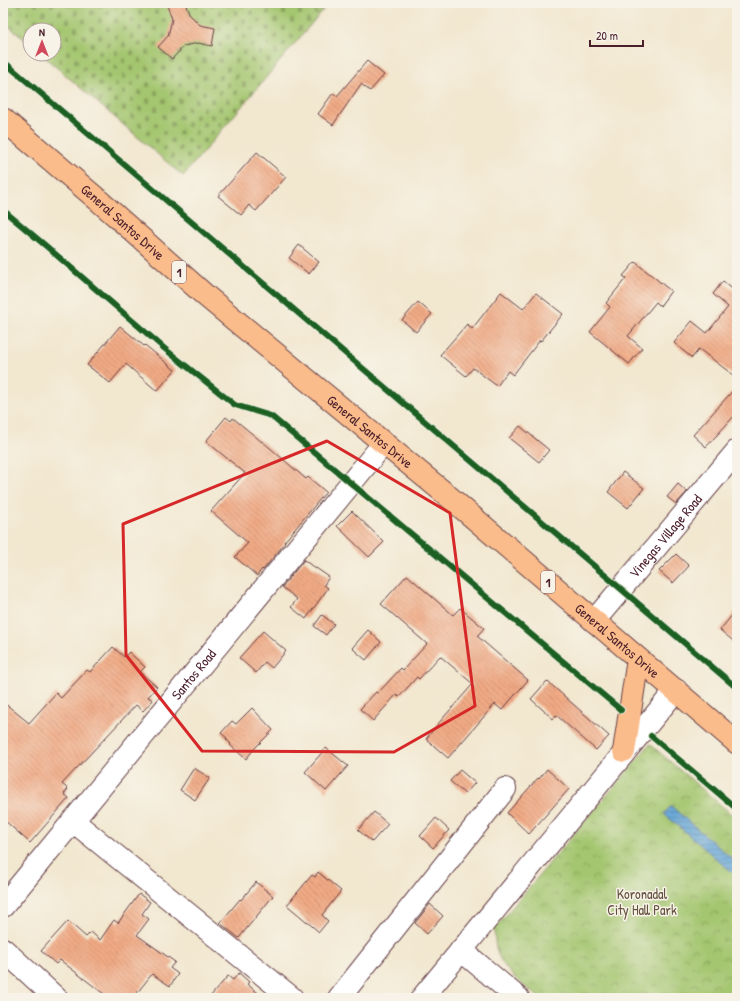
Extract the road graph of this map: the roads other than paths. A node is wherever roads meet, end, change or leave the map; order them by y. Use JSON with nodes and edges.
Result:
{"nodes":[{"id":1,"x":3,"y":119,"type":"edge"},
{"id":2,"x":384,"y":443,"type":"junction"},
{"id":3,"x":737,"y":451,"type":"edge"},
{"id":4,"x":594,"y":621,"type":"junction"},
{"id":5,"x":638,"y":659,"type":"junction"},
{"id":6,"x":676,"y":690,"type":"junction"},
{"id":7,"x":737,"y":743,"type":"edge"},
{"id":8,"x":624,"y":752,"type":"junction"},
{"id":9,"x":505,"y":789,"type":"dead end"},
{"id":10,"x":73,"y":821,"type":"junction"},
{"id":11,"x":3,"y":906,"type":"edge"},
{"id":12,"x":3,"y":949,"type":"edge"},
{"id":13,"x":461,"y":950,"type":"junction"},
{"id":14,"x":56,"y":998,"type":"edge"},
{"id":15,"x":292,"y":998,"type":"edge"},
{"id":16,"x":340,"y":998,"type":"edge"},
{"id":17,"x":422,"y":998,"type":"edge"},
{"id":18,"x":518,"y":998,"type":"edge"}],
"edges":[{"from":1,"to":2,"type":"highway","name":"General Santos Drive","number":"1"},
{"from":2,"to":4,"type":"highway","name":"General Santos Drive","number":"1"},
{"from":2,"to":10,"type":"street","name":"Santos Road"},
{"from":3,"to":4,"type":"street","name":"Vinegas Village Road"},
{"from":4,"to":5,"type":"highway","name":"General Santos Drive","number":"1"},
{"from":5,"to":6,"type":"highway","name":"General Santos Drive","number":"1"},
{"from":5,"to":8,"type":"highway"},
{"from":6,"to":7,"type":"highway","name":"General Santos Drive","number":"1"},
{"from":6,"to":8,"type":"street"},
{"from":8,"to":13,"type":"street"},
{"from":9,"to":16,"type":"street"},
{"from":10,"to":11,"type":"street","name":"Santos Road"},
{"from":10,"to":15,"type":"street"},
{"from":12,"to":14,"type":"street"},
{"from":13,"to":17,"type":"street"},
{"from":13,"to":18,"type":"street"}]}
